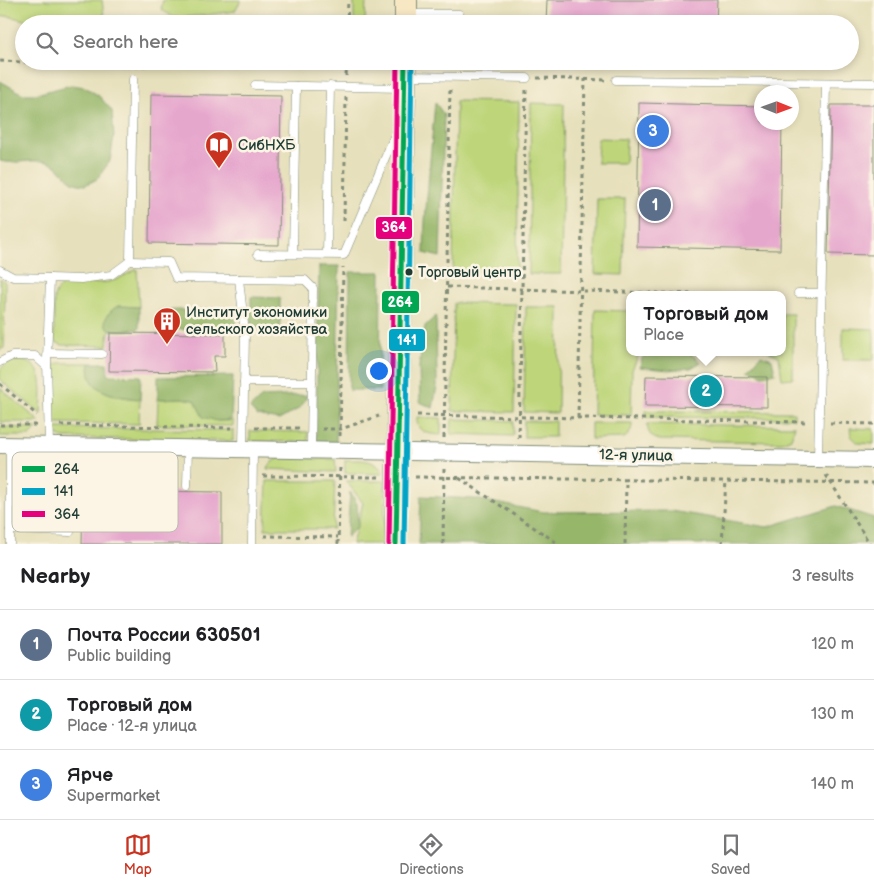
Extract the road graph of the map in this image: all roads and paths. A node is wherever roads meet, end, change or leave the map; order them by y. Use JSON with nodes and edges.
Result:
{"nodes":[{"id":1,"x":348,"y":0,"type":"edge"},
{"id":2,"x":406,"y":13,"type":"edge"},
{"id":3,"x":459,"y":14,"type":"dead end"},
{"id":4,"x":347,"y":15,"type":"edge"},
{"id":5,"x":0,"y":62,"type":"edge"},
{"id":6,"x":15,"y":63,"type":"edge"},
{"id":7,"x":347,"y":70,"type":"edge"},
{"id":8,"x":404,"y":75,"type":"edge"},
{"id":9,"x":451,"y":76,"type":"junction"},
{"id":10,"x":526,"y":78,"type":"junction"},
{"id":11,"x":133,"y":79,"type":"dead end"},
{"id":12,"x":585,"y":79,"type":"junction"},
{"id":13,"x":616,"y":80,"type":"joint"},
{"id":14,"x":826,"y":83,"type":"junction"},
{"id":15,"x":874,"y":83,"type":"edge"},
{"id":16,"x":255,"y":85,"type":"dead end"},
{"id":17,"x":296,"y":86,"type":"junction"},
{"id":18,"x":330,"y":86,"type":"junction"},
{"id":19,"x":346,"y":86,"type":"junction"},
{"id":20,"x":404,"y":112,"type":"junction"},
{"id":21,"x":344,"y":225,"type":"dead end"},
{"id":22,"x":258,"y":254,"type":"dead end"},
{"id":23,"x":293,"y":254,"type":"junction"},
{"id":24,"x":327,"y":254,"type":"junction"},
{"id":25,"x":344,"y":254,"type":"junction"},
{"id":26,"x":130,"y":261,"type":"junction"},
{"id":27,"x":0,"y":270,"type":"edge"},
{"id":28,"x":50,"y":278,"type":"junction"},
{"id":29,"x":239,"y":279,"type":"junction"},
{"id":30,"x":447,"y":287,"type":"junction"},
{"id":31,"x":522,"y":289,"type":"junction"},
{"id":32,"x":580,"y":291,"type":"junction"},
{"id":33,"x":626,"y":292,"type":"edge"},
{"id":34,"x":822,"y":293,"type":"junction"},
{"id":35,"x":798,"y":294,"type":"dead end"},
{"id":36,"x":48,"y":353,"type":"junction"},
{"id":37,"x":102,"y":354,"type":"dead end"},
{"id":38,"x":0,"y":362,"type":"edge"},
{"id":39,"x":48,"y":367,"type":"junction"},
{"id":40,"x":244,"y":382,"type":"junction"},
{"id":41,"x":312,"y":382,"type":"junction"},
{"id":42,"x":0,"y":384,"type":"edge"},
{"id":43,"x":445,"y":414,"type":"junction"},
{"id":44,"x":398,"y":415,"type":"junction"},
{"id":45,"x":520,"y":416,"type":"junction"},
{"id":46,"x":578,"y":418,"type":"junction"},
{"id":47,"x":819,"y":422,"type":"junction"},
{"id":48,"x":874,"y":424,"type":"edge"},
{"id":49,"x":0,"y":425,"type":"edge"},
{"id":50,"x":49,"y":425,"type":"junction"},
{"id":51,"x":244,"y":428,"type":"junction"},
{"id":52,"x":312,"y":429,"type":"junction"},
{"id":53,"x":341,"y":429,"type":"junction"},
{"id":54,"x":5,"y":445,"type":"edge"},
{"id":55,"x":49,"y":446,"type":"junction"},
{"id":56,"x":188,"y":448,"type":"junction"},
{"id":57,"x":248,"y":449,"type":"junction"},
{"id":58,"x":311,"y":450,"type":"junction"},
{"id":59,"x":340,"y":450,"type":"junction"},
{"id":60,"x":398,"y":451,"type":"junction"},
{"id":61,"x":444,"y":452,"type":"junction"},
{"id":62,"x":518,"y":453,"type":"junction"},
{"id":63,"x":818,"y":459,"type":"junction"},
{"id":64,"x":874,"y":460,"type":"edge"},
{"id":65,"x":252,"y":476,"type":"junction"},
{"id":66,"x":397,"y":476,"type":"junction"},
{"id":67,"x":340,"y":477,"type":"junction"},
{"id":68,"x":444,"y":477,"type":"junction"},
{"id":69,"x":459,"y":478,"type":"junction"},
{"id":70,"x":518,"y":478,"type":"junction"},
{"id":71,"x":626,"y":480,"type":"junction"},
{"id":72,"x":726,"y":481,"type":"junction"},
{"id":73,"x":829,"y":483,"type":"junction"},
{"id":74,"x":874,"y":483,"type":"edge"},
{"id":75,"x":187,"y":486,"type":"dead end"},
{"id":76,"x":10,"y":530,"type":"joint"},
{"id":77,"x":252,"y":535,"type":"junction"},
{"id":78,"x":338,"y":537,"type":"junction"},
{"id":79,"x":10,"y":544,"type":"edge"},
{"id":80,"x":252,"y":544,"type":"edge"},
{"id":81,"x":338,"y":544,"type":"edge"},
{"id":82,"x":396,"y":544,"type":"edge"},
{"id":83,"x":443,"y":544,"type":"edge"},
{"id":84,"x":559,"y":544,"type":"edge"},
{"id":85,"x":625,"y":544,"type":"edge"},
{"id":86,"x":722,"y":544,"type":"edge"},
{"id":87,"x":870,"y":544,"type":"edge"}],
"edges":[{"from":1,"to":4,"type":"path"},
{"from":2,"to":3,"type":"lane"},
{"from":5,"to":6,"type":"path"},
{"from":7,"to":19,"type":"path"},
{"from":8,"to":9,"type":"lane"},
{"from":8,"to":19,"type":"lane"},
{"from":8,"to":20,"type":"main road"},
{"from":9,"to":10,"type":"lane"},
{"from":9,"to":30,"type":"path"},
{"from":10,"to":12,"type":"path"},
{"from":10,"to":31,"type":"path"},
{"from":11,"to":26,"type":"lane"},
{"from":12,"to":13,"type":"path"},
{"from":12,"to":32,"type":"path"},
{"from":13,"to":14,"type":"lane"},
{"from":14,"to":15,"type":"lane"},
{"from":14,"to":34,"type":"lane"},
{"from":16,"to":17,"type":"lane"},
{"from":17,"to":18,"type":"lane"},
{"from":17,"to":23,"type":"lane"},
{"from":18,"to":19,"type":"lane"},
{"from":18,"to":24,"type":"lane"},
{"from":19,"to":21,"type":"path"},
{"from":20,"to":25,"type":"lane"},
{"from":20,"to":44,"type":"main road"},
{"from":22,"to":23,"type":"lane"},
{"from":23,"to":24,"type":"lane"},
{"from":24,"to":25,"type":"lane"},
{"from":25,"to":53,"type":"path"},
{"from":26,"to":28,"type":"lane"},
{"from":26,"to":29,"type":"lane"},
{"from":27,"to":28,"type":"lane"},
{"from":28,"to":36,"type":"lane"},
{"from":29,"to":40,"type":"lane"},
{"from":29,"to":41,"type":"lane"},
{"from":30,"to":31,"type":"path"},
{"from":30,"to":43,"type":"path"},
{"from":31,"to":32,"type":"path"},
{"from":31,"to":45,"type":"path"},
{"from":32,"to":33,"type":"path"},
{"from":32,"to":46,"type":"path"},
{"from":34,"to":35,"type":"lane"},
{"from":34,"to":47,"type":"lane"},
{"from":36,"to":37,"type":"lane"},
{"from":36,"to":39,"type":"lane"},
{"from":38,"to":39,"type":"lane"},
{"from":39,"to":50,"type":"lane"},
{"from":40,"to":41,"type":"lane"},
{"from":40,"to":51,"type":"lane"},
{"from":41,"to":52,"type":"lane"},
{"from":42,"to":50,"type":"path"},
{"from":43,"to":44,"type":"path"},
{"from":43,"to":45,"type":"path"},
{"from":43,"to":61,"type":"path"},
{"from":44,"to":53,"type":"path"},
{"from":44,"to":60,"type":"main road"},
{"from":45,"to":46,"type":"path"},
{"from":45,"to":62,"type":"path"},
{"from":46,"to":47,"type":"path"},
{"from":47,"to":48,"type":"path"},
{"from":47,"to":63,"type":"lane"},
{"from":49,"to":50,"type":"path"},
{"from":50,"to":51,"type":"path"},
{"from":50,"to":55,"type":"lane"},
{"from":51,"to":52,"type":"path"},
{"from":51,"to":57,"type":"lane"},
{"from":52,"to":53,"type":"path"},
{"from":52,"to":58,"type":"lane"},
{"from":53,"to":59,"type":"path"},
{"from":54,"to":55,"type":"street","name":"12-я улица"},
{"from":54,"to":76,"type":"lane"},
{"from":55,"to":56,"type":"street","name":"12-я улица"},
{"from":56,"to":57,"type":"street","name":"12-я улица"},
{"from":56,"to":75,"type":"lane"},
{"from":57,"to":58,"type":"street","name":"12-я улица"},
{"from":57,"to":65,"type":"lane"},
{"from":58,"to":59,"type":"street","name":"12-я улица"},
{"from":59,"to":60,"type":"street","name":"12-я улица"},
{"from":59,"to":67,"type":"path"},
{"from":60,"to":61,"type":"street","name":"12-я улица"},
{"from":60,"to":66,"type":"main road"},
{"from":61,"to":62,"type":"street","name":"12-я улица"},
{"from":61,"to":68,"type":"path"},
{"from":62,"to":63,"type":"street","name":"12-я улица"},
{"from":62,"to":70,"type":"path"},
{"from":63,"to":64,"type":"street","name":"12-я улица"},
{"from":63,"to":73,"type":"path"},
{"from":65,"to":67,"type":"path"},
{"from":65,"to":77,"type":"lane"},
{"from":66,"to":67,"type":"path"},
{"from":66,"to":68,"type":"path"},
{"from":66,"to":82,"type":"main road"},
{"from":67,"to":78,"type":"path"},
{"from":68,"to":69,"type":"path"},
{"from":68,"to":83,"type":"path"},
{"from":69,"to":70,"type":"path"},
{"from":69,"to":84,"type":"path"},
{"from":70,"to":71,"type":"path"},
{"from":71,"to":72,"type":"path"},
{"from":71,"to":85,"type":"path"},
{"from":72,"to":73,"type":"path"},
{"from":72,"to":86,"type":"path"},
{"from":73,"to":74,"type":"path"},
{"from":73,"to":87,"type":"path"},
{"from":76,"to":79,"type":"lane"},
{"from":77,"to":78,"type":"path"},
{"from":77,"to":80,"type":"lane"},
{"from":78,"to":81,"type":"path"}]}
